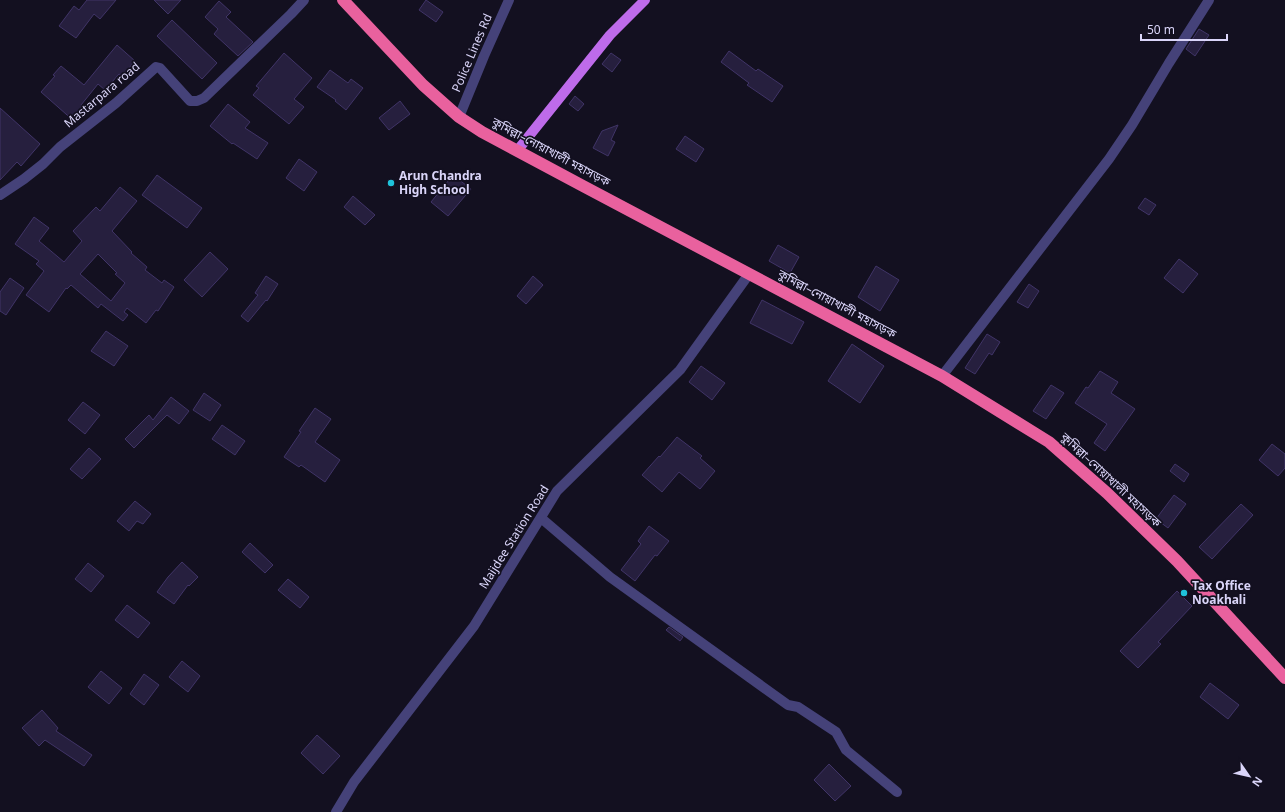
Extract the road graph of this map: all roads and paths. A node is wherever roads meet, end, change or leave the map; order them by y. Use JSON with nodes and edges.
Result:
{"nodes":[{"id":1,"x":304,"y":0,"type":"edge"},
{"id":2,"x":343,"y":0,"type":"edge"},
{"id":3,"x":509,"y":0,"type":"edge"},
{"id":4,"x":645,"y":0,"type":"edge"},
{"id":5,"x":1209,"y":0,"type":"edge"},
{"id":6,"x":458,"y":117,"type":"junction"},
{"id":7,"x":517,"y":151,"type":"junction"},
{"id":8,"x":0,"y":195,"type":"edge"},
{"id":9,"x":749,"y":274,"type":"junction"},
{"id":10,"x":942,"y":376,"type":"junction"},
{"id":11,"x":541,"y":518,"type":"junction"},
{"id":12,"x":1285,"y":678,"type":"edge"},
{"id":13,"x":897,"y":792,"type":"dead end"},
{"id":14,"x":336,"y":812,"type":"edge"}],
"edges":[{"from":1,"to":8,"type":"street","name":"Mastarpara road"},
{"from":2,"to":6,"type":"highway","name":"কুমিল্লা–নোয়াখালী মহাসড়ক"},
{"from":3,"to":6,"type":"street","name":"Police Lines Rd"},
{"from":4,"to":7,"type":"main road"},
{"from":5,"to":10,"type":"street"},
{"from":6,"to":7,"type":"highway","name":"কুমিল্লা–নোয়াখালী মহাসড়ক"},
{"from":7,"to":9,"type":"highway","name":"কুমিল্লা–নোয়াখালী মহাসড়ক"},
{"from":9,"to":10,"type":"highway","name":"কুমিল্লা–নোয়াখালী মহাসড়ক"},
{"from":9,"to":11,"type":"street","name":"Maijdee Station Road"},
{"from":10,"to":12,"type":"highway","name":"কুমিল্লা–নোয়াখালী মহাসড়ক"},
{"from":11,"to":13,"type":"street"},
{"from":11,"to":14,"type":"street","name":"Maijdee Station Road"}]}
